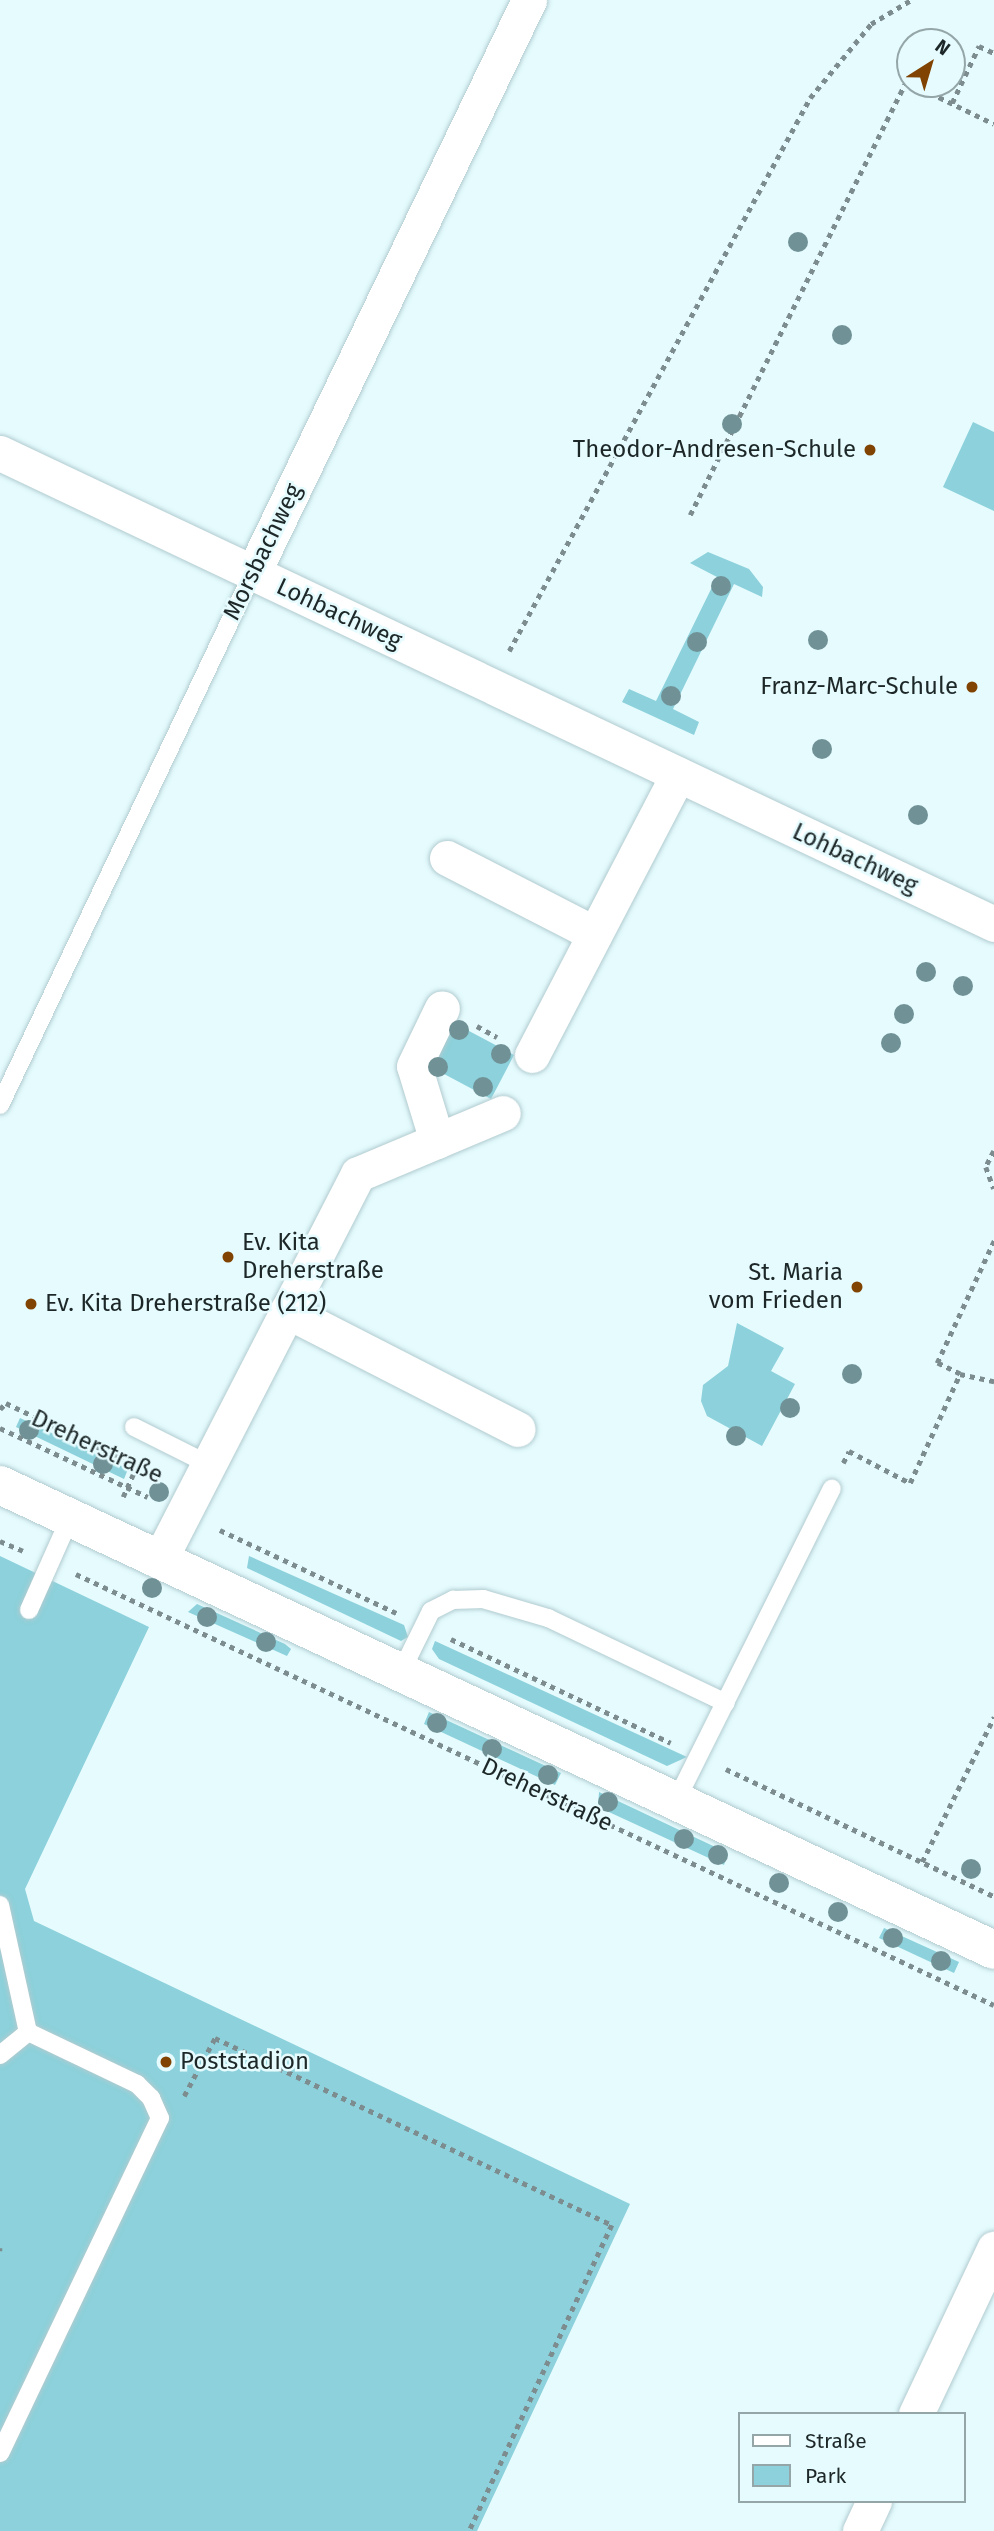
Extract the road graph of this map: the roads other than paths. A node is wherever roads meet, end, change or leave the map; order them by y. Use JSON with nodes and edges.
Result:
{"nodes":[{"id":1,"x":529,"y":0,"type":"edge"},
{"id":2,"x":0,"y":453,"type":"edge"},
{"id":3,"x":253,"y":573,"type":"junction"},
{"id":4,"x":678,"y":775,"type":"junction"},
{"id":5,"x":447,"y":858,"type":"dead end"},
{"id":6,"x":994,"y":924,"type":"edge"},
{"id":7,"x":595,"y":934,"type":"junction"},
{"id":8,"x":442,"y":1008,"type":"dead end"},
{"id":9,"x":532,"y":1055,"type":"dead end"},
{"id":10,"x":0,"y":1105,"type":"edge"},
{"id":11,"x":503,"y":1113,"type":"dead end"},
{"id":12,"x":437,"y":1142,"type":"junction"},
{"id":13,"x":287,"y":1311,"type":"junction"},
{"id":14,"x":134,"y":1427,"type":"dead end"},
{"id":15,"x":519,"y":1429,"type":"dead end"},
{"id":16,"x":208,"y":1464,"type":"junction"},
{"id":17,"x":0,"y":1485,"type":"edge"},
{"id":18,"x":832,"y":1488,"type":"road end"},
{"id":19,"x":70,"y":1518,"type":"junction"},
{"id":20,"x":159,"y":1560,"type":"junction"},
{"id":21,"x":29,"y":1610,"type":"dead end"},
{"id":22,"x":401,"y":1672,"type":"junction"},
{"id":23,"x":726,"y":1703,"type":"junction"},
{"id":24,"x":677,"y":1799,"type":"junction"},
{"id":25,"x":0,"y":1905,"type":"edge"},
{"id":26,"x":994,"y":1950,"type":"edge"},
{"id":27,"x":28,"y":2032,"type":"junction"},
{"id":28,"x":0,"y":2054,"type":"edge"},
{"id":29,"x":994,"y":2249,"type":"edge"},
{"id":30,"x":917,"y":2412,"type":"edge"},
{"id":31,"x":0,"y":2453,"type":"edge"},
{"id":32,"x":873,"y":2503,"type":"edge"},
{"id":33,"x":860,"y":2531,"type":"edge"}],
"edges":[{"from":1,"to":3,"type":"street","name":"Morsbachweg"},
{"from":2,"to":3,"type":"street","name":"Lohbachweg"},
{"from":3,"to":4,"type":"street","name":"Lohbachweg"},
{"from":3,"to":10,"type":"lane","name":"Morsbachweg"},
{"from":4,"to":6,"type":"street","name":"Lohbachweg"},
{"from":4,"to":7,"type":"street"},
{"from":5,"to":7,"type":"street"},
{"from":7,"to":9,"type":"street"},
{"from":8,"to":12,"type":"street"},
{"from":11,"to":12,"type":"street","name":"Dreherstraße"},
{"from":12,"to":13,"type":"street","name":"Dreherstraße"},
{"from":13,"to":15,"type":"street"},
{"from":13,"to":16,"type":"street","name":"Dreherstraße"},
{"from":14,"to":16,"type":"lane","name":"Dreherstraße"},
{"from":16,"to":20,"type":"street","name":"Dreherstraße"},
{"from":17,"to":19,"type":"main road","name":"Dreherstraße"},
{"from":18,"to":23,"type":"lane"},
{"from":19,"to":20,"type":"main road","name":"Dreherstraße"},
{"from":19,"to":21,"type":"lane"},
{"from":20,"to":22,"type":"main road","name":"Dreherstraße"},
{"from":22,"to":23,"type":"lane"},
{"from":22,"to":24,"type":"main road","name":"Dreherstraße"},
{"from":23,"to":24,"type":"lane"},
{"from":24,"to":26,"type":"main road","name":"Dreherstraße"},
{"from":25,"to":27,"type":"lane"},
{"from":27,"to":28,"type":"lane"},
{"from":27,"to":31,"type":"lane"},
{"from":29,"to":30,"type":"street"},
{"from":32,"to":33,"type":"street"}]}
